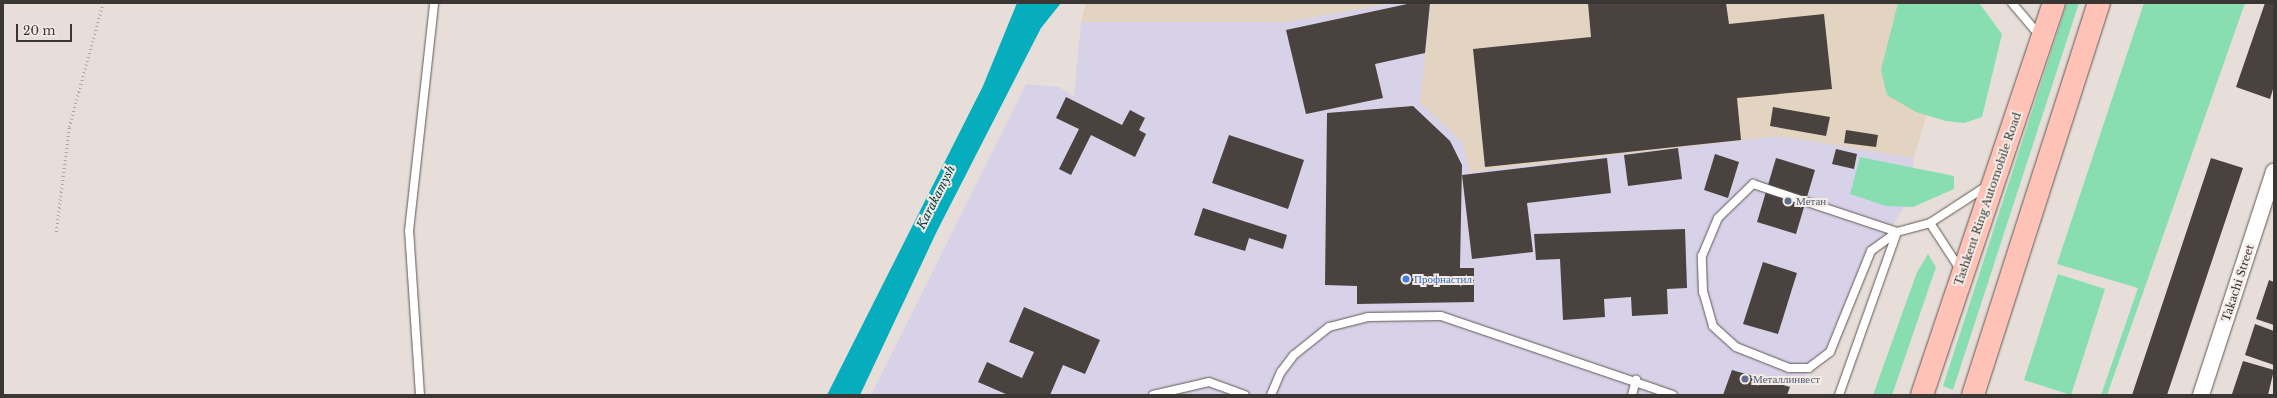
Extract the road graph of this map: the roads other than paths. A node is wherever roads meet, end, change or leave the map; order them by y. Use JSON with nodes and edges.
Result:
{"nodes":[{"id":1,"x":434,"y":3,"type":"edge"},
{"id":2,"x":2012,"y":3,"type":"edge"},
{"id":3,"x":2054,"y":3,"type":"edge"},
{"id":4,"x":2099,"y":3,"type":"edge"},
{"id":5,"x":2043,"y":38,"type":"junction"},
{"id":6,"x":2274,"y":172,"type":"edge"},
{"id":7,"x":1994,"y":180,"type":"junction"},
{"id":8,"x":1930,"y":223,"type":"junction"},
{"id":9,"x":1897,"y":232,"type":"junction"},
{"id":10,"x":1963,"y":274,"type":"junction"},
{"id":11,"x":1636,"y":380,"type":"junction"},
{"id":12,"x":420,"y":395,"type":"edge"},
{"id":13,"x":1154,"y":395,"type":"edge"},
{"id":14,"x":1245,"y":395,"type":"edge"},
{"id":15,"x":1271,"y":395,"type":"edge"},
{"id":16,"x":1632,"y":395,"type":"edge"},
{"id":17,"x":1673,"y":395,"type":"edge"},
{"id":18,"x":1839,"y":395,"type":"edge"},
{"id":19,"x":1922,"y":395,"type":"edge"},
{"id":20,"x":1973,"y":395,"type":"edge"},
{"id":21,"x":2201,"y":395,"type":"edge"}],
"edges":[{"from":1,"to":12,"type":"lane"},
{"from":2,"to":5,"type":"lane"},
{"from":3,"to":5,"type":"highway","name":"Tashkent Ring Automobile Road"},
{"from":4,"to":20,"type":"highway"},
{"from":5,"to":7,"type":"highway","name":"Tashkent Ring Automobile Road"},
{"from":6,"to":21,"type":"street","name":"Takachi Street"},
{"from":7,"to":8,"type":"lane"},
{"from":7,"to":10,"type":"highway","name":"Tashkent Ring Automobile Road"},
{"from":8,"to":9,"type":"lane"},
{"from":8,"to":10,"type":"lane"},
{"from":9,"to":9,"type":"lane"},
{"from":9,"to":18,"type":"lane"},
{"from":10,"to":19,"type":"highway","name":"Tashkent Ring Automobile Road"},
{"from":11,"to":15,"type":"lane"},
{"from":11,"to":16,"type":"lane"},
{"from":11,"to":17,"type":"lane"},
{"from":13,"to":14,"type":"lane"}]}
